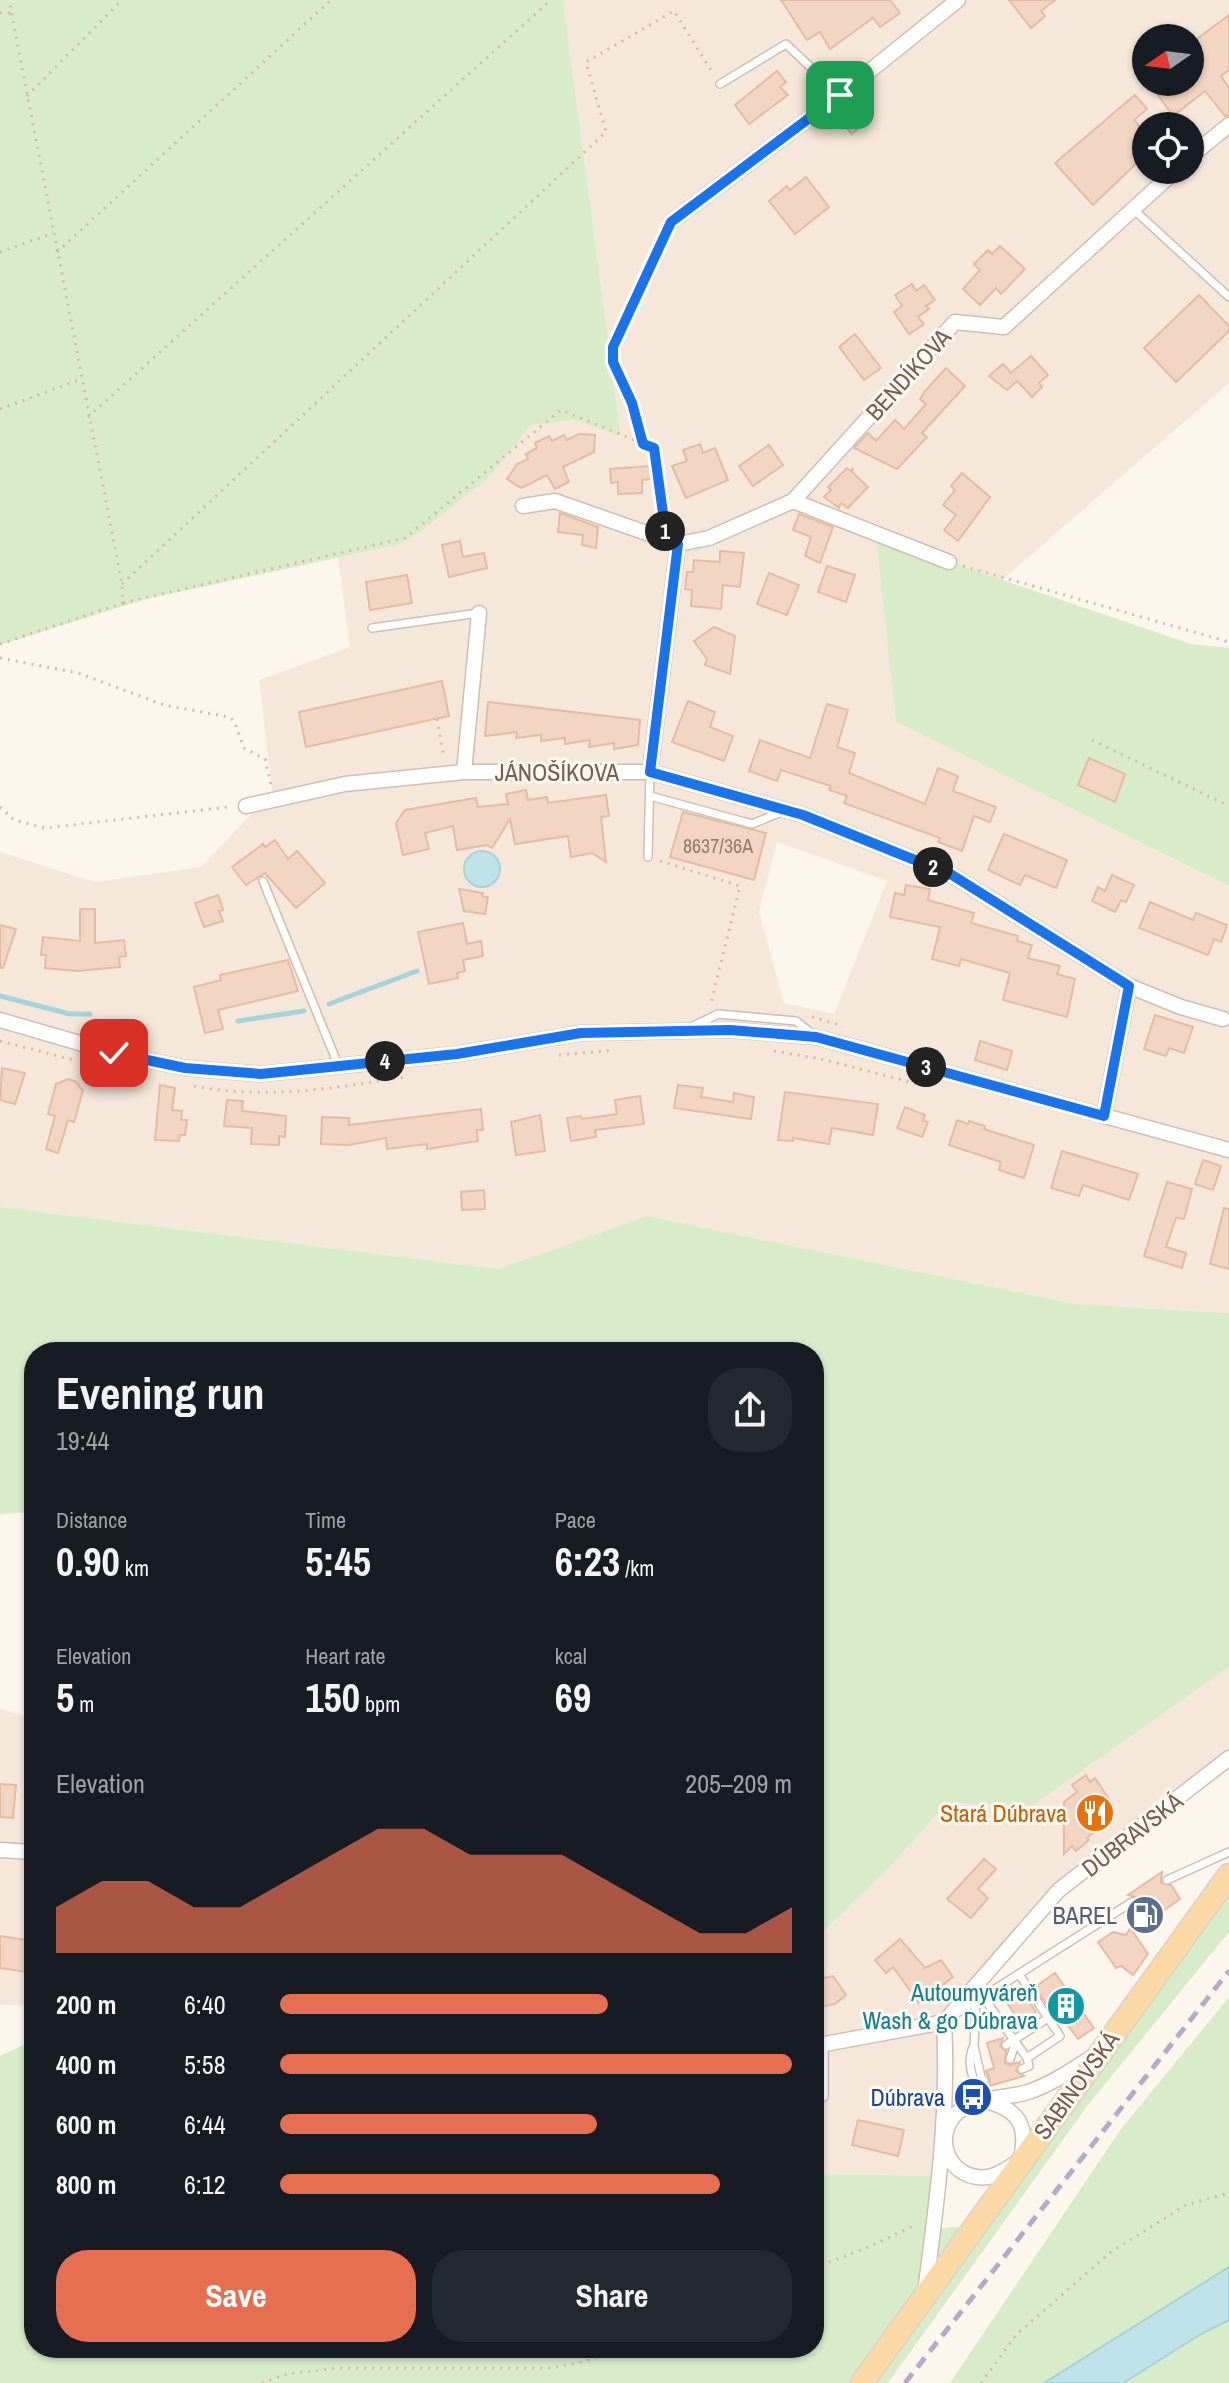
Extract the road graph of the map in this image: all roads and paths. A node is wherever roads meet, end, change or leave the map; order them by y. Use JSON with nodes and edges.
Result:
{"nodes":[{"id":1,"x":9,"y":0,"type":"edge"},
{"id":2,"x":122,"y":0,"type":"edge"},
{"id":3,"x":331,"y":0,"type":"edge"},
{"id":4,"x":551,"y":0,"type":"edge"},
{"id":5,"x":958,"y":0,"type":"edge"},
{"id":6,"x":0,"y":13,"type":"edge"},
{"id":7,"x":12,"y":13,"type":"junction"},
{"id":8,"x":720,"y":84,"type":"joint"},
{"id":9,"x":840,"y":95,"type":"junction"},
{"id":10,"x":27,"y":96,"type":"junction"},
{"id":11,"x":1229,"y":125,"type":"edge"},
{"id":12,"x":1204,"y":146,"type":"edge"},
{"id":13,"x":1161,"y":184,"type":"edge"},
{"id":14,"x":1133,"y":209,"type":"junction"},
{"id":15,"x":671,"y":222,"type":"joint"},
{"id":16,"x":53,"y":233,"type":"junction"},
{"id":17,"x":0,"y":252,"type":"edge"},
{"id":18,"x":57,"y":252,"type":"junction"},
{"id":19,"x":1229,"y":297,"type":"edge"},
{"id":20,"x":81,"y":380,"type":"junction"},
{"id":21,"x":0,"y":409,"type":"edge"},
{"id":22,"x":88,"y":417,"type":"junction"},
{"id":23,"x":643,"y":444,"type":"junction"},
{"id":24,"x":793,"y":501,"type":"junction"},
{"id":25,"x":523,"y":506,"type":"dead end"},
{"id":26,"x":678,"y":544,"type":"junction"},
{"id":27,"x":949,"y":562,"type":"joint"},
{"id":28,"x":122,"y":584,"type":"junction"},
{"id":29,"x":123,"y":603,"type":"junction"},
{"id":30,"x":479,"y":613,"type":"joint"},
{"id":31,"x":372,"y":628,"type":"dead end"},
{"id":32,"x":1229,"y":642,"type":"edge"},
{"id":33,"x":0,"y":644,"type":"edge"},
{"id":34,"x":0,"y":658,"type":"edge"},
{"id":35,"x":437,"y":719,"type":"dead end"},
{"id":36,"x":1092,"y":740,"type":"dead end"},
{"id":37,"x":465,"y":766,"type":"junction"},
{"id":38,"x":650,"y":772,"type":"junction"},
{"id":39,"x":650,"y":796,"type":"junction"},
{"id":40,"x":275,"y":800,"type":"junction"},
{"id":41,"x":246,"y":806,"type":"joint"},
{"id":42,"x":1229,"y":806,"type":"edge"},
{"id":43,"x":0,"y":807,"type":"edge"},
{"id":44,"x":786,"y":810,"type":"junction"},
{"id":45,"x":648,"y":857,"type":"joint"},
{"id":46,"x":263,"y":881,"type":"dead end"},
{"id":47,"x":1129,"y":986,"type":"junction"},
{"id":48,"x":719,"y":1009,"type":"dead end"},
{"id":49,"x":800,"y":1016,"type":"dead end"},
{"id":50,"x":1223,"y":1019,"type":"dead end"},
{"id":51,"x":0,"y":1020,"type":"edge"},
{"id":52,"x":844,"y":1026,"type":"dead end"},
{"id":53,"x":0,"y":1041,"type":"edge"},
{"id":54,"x":627,"y":1049,"type":"dead end"},
{"id":55,"x":767,"y":1051,"type":"dead end"},
{"id":56,"x":546,"y":1056,"type":"dead end"},
{"id":57,"x":84,"y":1063,"type":"dead end"},
{"id":58,"x":339,"y":1067,"type":"junction"},
{"id":59,"x":411,"y":1076,"type":"dead end"},
{"id":60,"x":187,"y":1085,"type":"dead end"},
{"id":61,"x":939,"y":1089,"type":"dead end"},
{"id":62,"x":1104,"y":1116,"type":"junction"},
{"id":63,"x":1229,"y":1150,"type":"edge"},
{"id":64,"x":1229,"y":1758,"type":"edge"},
{"id":65,"x":0,"y":1850,"type":"edge"},
{"id":66,"x":24,"y":1851,"type":"edge"},
{"id":67,"x":1229,"y":1852,"type":"edge"},
{"id":68,"x":1229,"y":1875,"type":"edge"},
{"id":69,"x":1167,"y":1880,"type":"dead end"},
{"id":70,"x":1132,"y":1902,"type":"dead end"},
{"id":71,"x":1019,"y":1974,"type":"junction"},
{"id":72,"x":980,"y":1999,"type":"junction"},
{"id":73,"x":1048,"y":2018,"type":"junction"},
{"id":74,"x":944,"y":2022,"type":"junction"},
{"id":75,"x":1015,"y":2041,"type":"junction"},
{"id":76,"x":824,"y":2044,"type":"edge"},
{"id":77,"x":1006,"y":2045,"type":"dead end"},
{"id":78,"x":1101,"y":2050,"type":"junction"},
{"id":79,"x":1027,"y":2058,"type":"junction"},
{"id":80,"x":1010,"y":2059,"type":"dead end"},
{"id":81,"x":1022,"y":2069,"type":"dead end"},
{"id":82,"x":984,"y":2080,"type":"dead end"},
{"id":83,"x":946,"y":2084,"type":"junction"},
{"id":84,"x":981,"y":2101,"type":"junction"},
{"id":85,"x":944,"y":2135,"type":"junction"},
{"id":86,"x":1021,"y":2160,"type":"junction"},
{"id":87,"x":1229,"y":2193,"type":"edge"},
{"id":88,"x":935,"y":2216,"type":"junction"},
{"id":89,"x":824,"y":2264,"type":"edge"},
{"id":90,"x":924,"y":2296,"type":"junction"},
{"id":91,"x":593,"y":2358,"type":"edge"},
{"id":92,"x":262,"y":2383,"type":"edge"},
{"id":93,"x":862,"y":2383,"type":"edge"},
{"id":94,"x":981,"y":2383,"type":"edge"}],
"edges":[{"from":1,"to":7,"type":"path"},
{"from":2,"to":10,"type":"path"},
{"from":3,"to":18,"type":"path"},
{"from":4,"to":22,"type":"path"},
{"from":5,"to":9,"type":"street"},
{"from":6,"to":7,"type":"path"},
{"from":7,"to":10,"type":"path"},
{"from":8,"to":9,"type":"lane"},
{"from":8,"to":28,"type":"path"},
{"from":9,"to":15,"type":"street"},
{"from":10,"to":16,"type":"path"},
{"from":11,"to":12,"type":"street"},
{"from":13,"to":14,"type":"street","name":"BENDÍKOVA"},
{"from":14,"to":19,"type":"lane"},
{"from":14,"to":24,"type":"street","name":"BENDÍKOVA"},
{"from":15,"to":23,"type":"path"},
{"from":16,"to":17,"type":"path"},
{"from":16,"to":18,"type":"path"},
{"from":18,"to":20,"type":"path"},
{"from":20,"to":21,"type":"path"},
{"from":20,"to":22,"type":"path"},
{"from":22,"to":28,"type":"path"},
{"from":23,"to":26,"type":"path"},
{"from":23,"to":29,"type":"path"},
{"from":24,"to":26,"type":"street","name":"BENDÍKOVA"},
{"from":24,"to":27,"type":"street"},
{"from":25,"to":26,"type":"street"},
{"from":26,"to":38,"type":"street"},
{"from":27,"to":32,"type":"path"},
{"from":28,"to":29,"type":"path"},
{"from":29,"to":33,"type":"path"},
{"from":30,"to":31,"type":"lane","name":"JÁNOŠÍKOVA"},
{"from":30,"to":37,"type":"street","name":"JÁNOŠÍKOVA"},
{"from":34,"to":40,"type":"path"},
{"from":35,"to":37,"type":"path"},
{"from":36,"to":42,"type":"path"},
{"from":37,"to":38,"type":"street","name":"JÁNOŠÍKOVA"},
{"from":37,"to":40,"type":"street","name":"JÁNOŠÍKOVA"},
{"from":38,"to":39,"type":"lane"},
{"from":38,"to":44,"type":"street","name":"JÁNOŠÍKOVA"},
{"from":39,"to":44,"type":"lane"},
{"from":39,"to":45,"type":"lane"},
{"from":40,"to":41,"type":"street","name":"JÁNOŠÍKOVA"},
{"from":41,"to":43,"type":"path"},
{"from":44,"to":47,"type":"street","name":"JÁNOŠÍKOVA"},
{"from":45,"to":48,"type":"path"},
{"from":46,"to":58,"type":"lane"},
{"from":47,"to":50,"type":"street","name":"JÁNOŠÍKOVA"},
{"from":47,"to":62,"type":"street"},
{"from":49,"to":52,"type":"path"},
{"from":51,"to":58,"type":"street"},
{"from":53,"to":57,"type":"path"},
{"from":54,"to":56,"type":"path"},
{"from":55,"to":61,"type":"path"},
{"from":58,"to":62,"type":"street"},
{"from":59,"to":60,"type":"path"},
{"from":62,"to":63,"type":"street"},
{"from":64,"to":74,"type":"street","name":"DÚBRAVSKÁ"},
{"from":65,"to":66,"type":"street"},
{"from":67,"to":69,"type":"lane"},
{"from":68,"to":78,"type":"main road","name":"SABINOVSKÁ"},
{"from":70,"to":71,"type":"lane"},
{"from":71,"to":72,"type":"lane"},
{"from":71,"to":73,"type":"lane"},
{"from":72,"to":74,"type":"lane"},
{"from":72,"to":75,"type":"lane"},
{"from":72,"to":82,"type":"lane"},
{"from":73,"to":75,"type":"lane"},
{"from":73,"to":79,"type":"lane"},
{"from":74,"to":76,"type":"street"},
{"from":74,"to":83,"type":"street"},
{"from":75,"to":77,"type":"lane"},
{"from":75,"to":79,"type":"lane"},
{"from":75,"to":80,"type":"lane"},
{"from":78,"to":84,"type":"street"},
{"from":78,"to":86,"type":"main road","name":"SABINOVSKÁ"},
{"from":79,"to":81,"type":"lane"},
{"from":83,"to":84,"type":"street"},
{"from":83,"to":85,"type":"street"},
{"from":84,"to":85,"type":"street"},
{"from":84,"to":86,"type":"street"},
{"from":85,"to":86,"type":"street"},
{"from":85,"to":88,"type":"street"},
{"from":86,"to":90,"type":"main road","name":"SABINOVSKÁ"},
{"from":87,"to":94,"type":"path"},
{"from":88,"to":89,"type":"path"},
{"from":88,"to":90,"type":"street"},
{"from":90,"to":93,"type":"main road","name":"SABINOVSKÁ"},
{"from":91,"to":92,"type":"path"}]}
